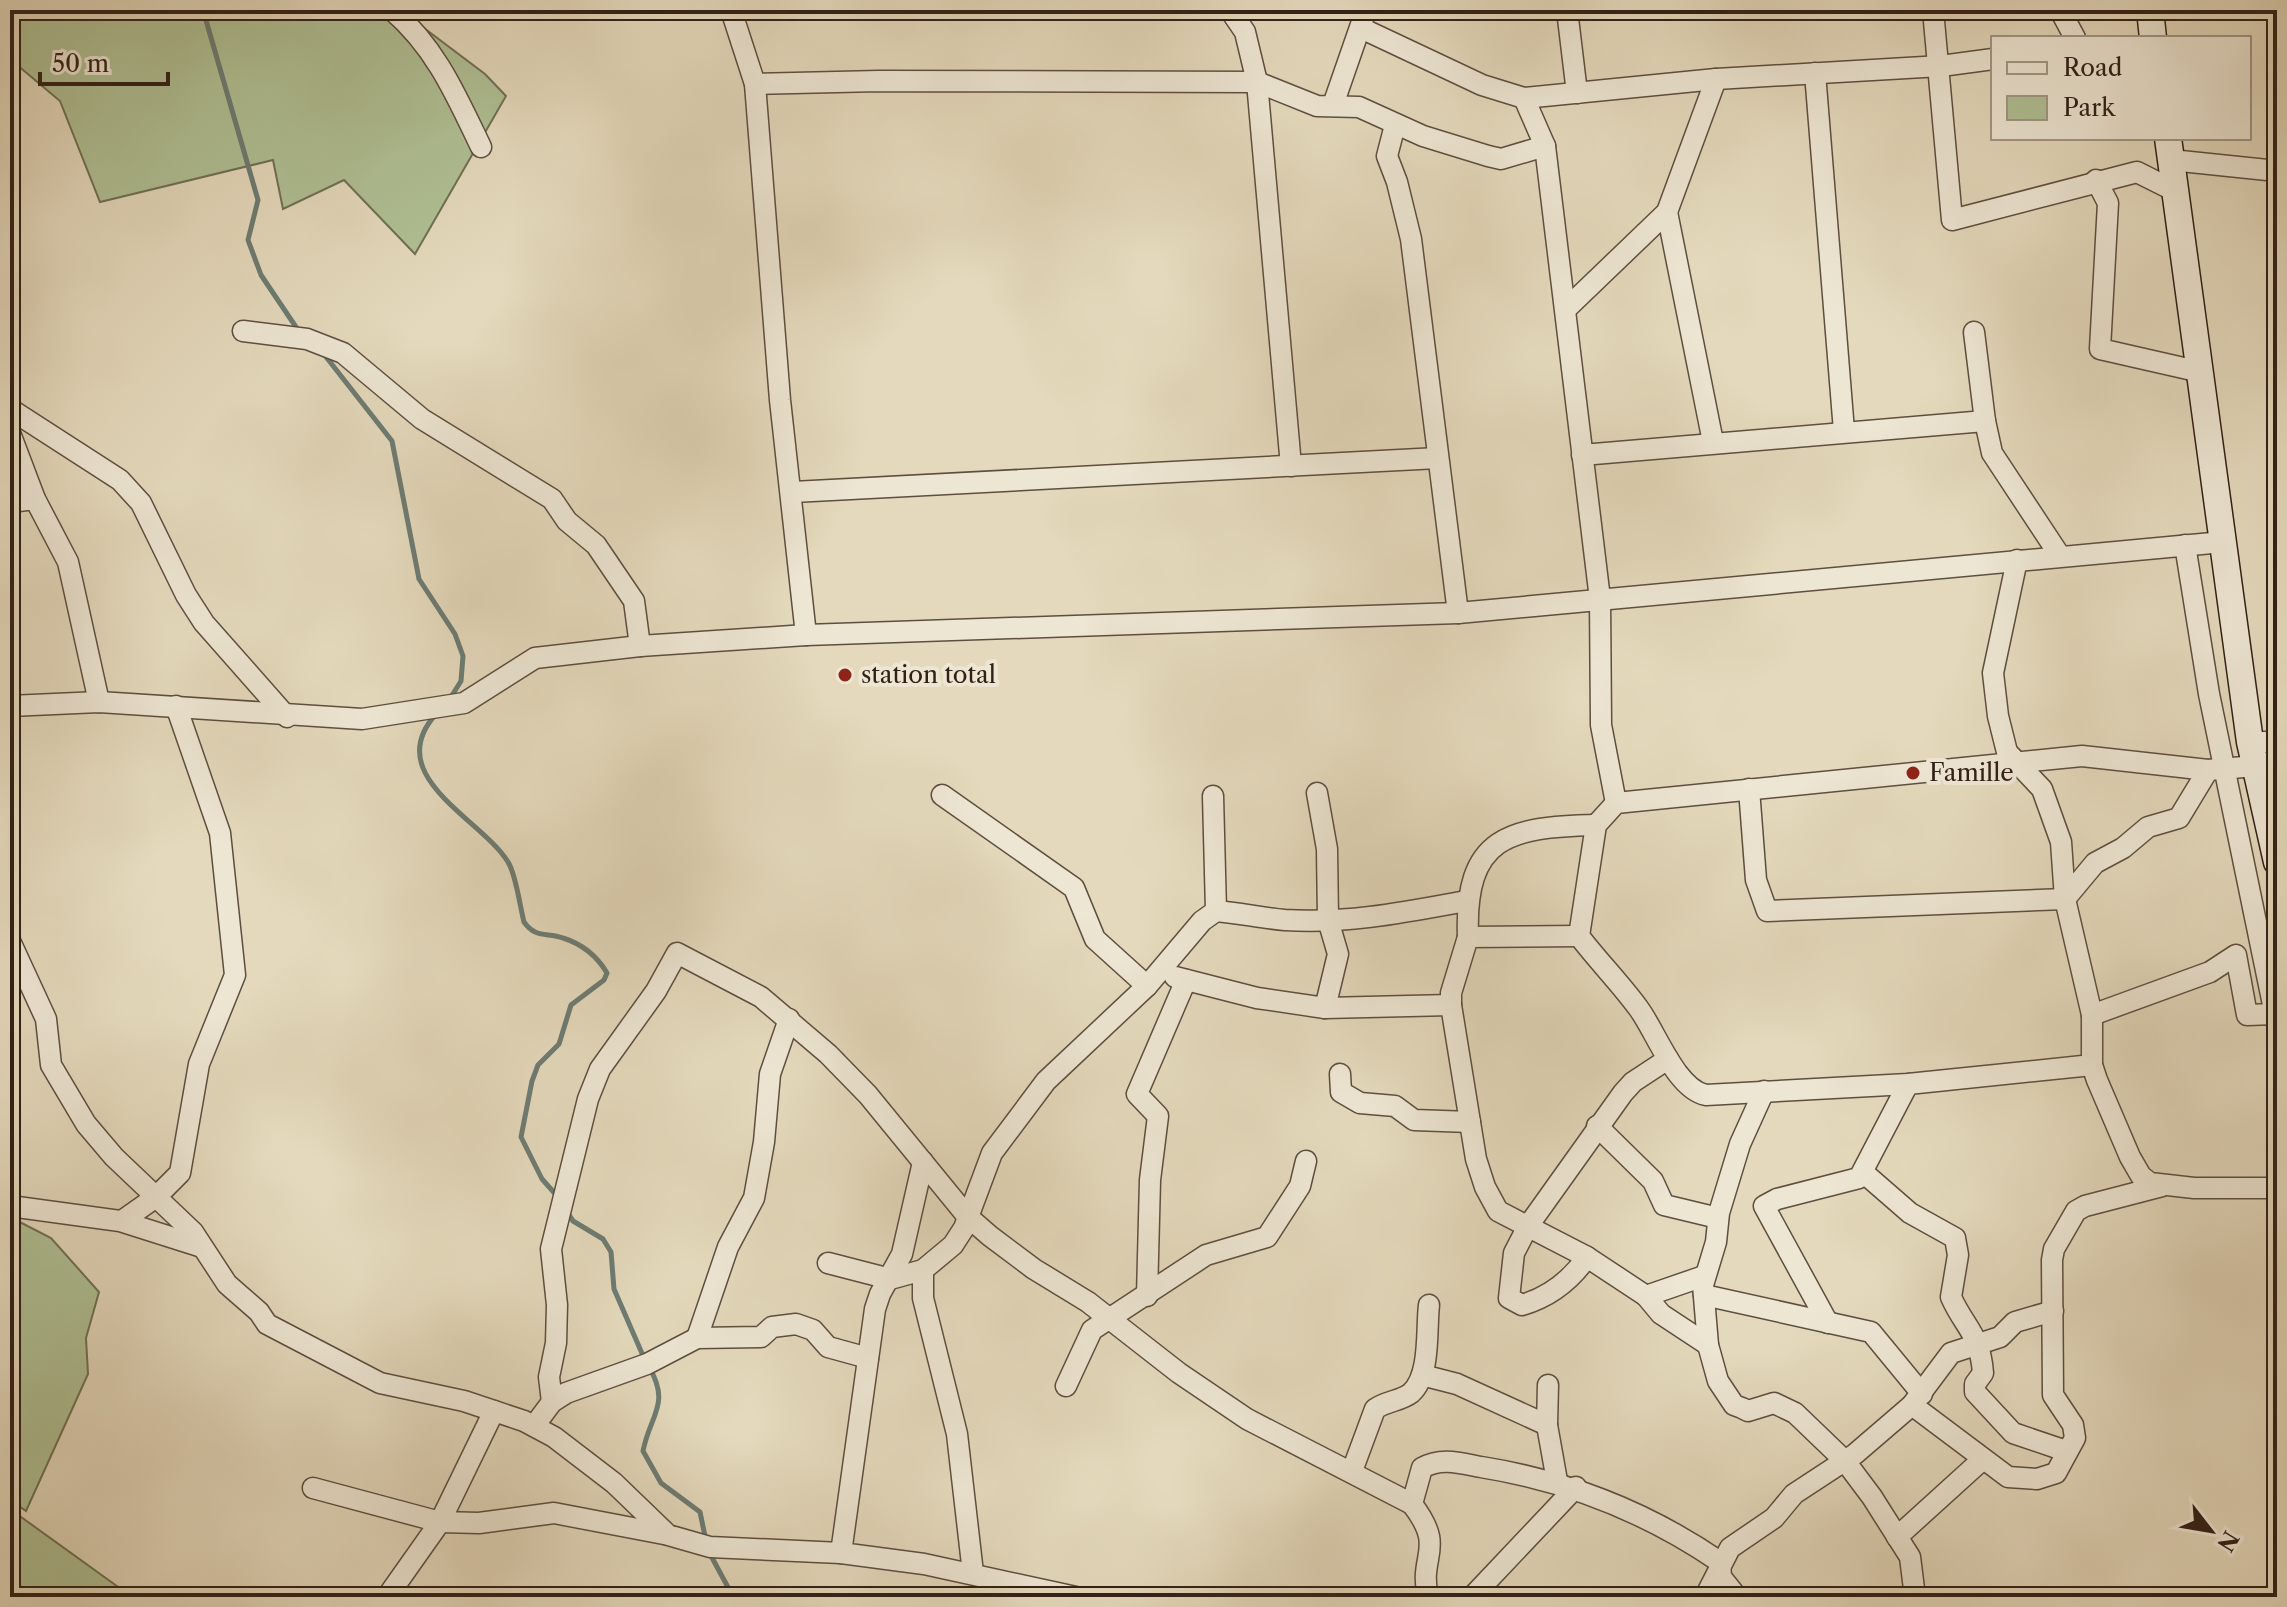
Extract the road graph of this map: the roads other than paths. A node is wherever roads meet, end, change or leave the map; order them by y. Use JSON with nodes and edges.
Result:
{"nodes":[{"id":1,"x":392,"y":10,"type":"edge"},
{"id":2,"x":731,"y":10,"type":"edge"},
{"id":3,"x":1230,"y":10,"type":"edge"},
{"id":4,"x":1567,"y":10,"type":"edge"},
{"id":5,"x":1933,"y":10,"type":"edge"},
{"id":6,"x":2060,"y":10,"type":"edge"},
{"id":7,"x":2150,"y":10,"type":"edge"},
{"id":8,"x":1363,"y":19,"type":"edge"},
{"id":9,"x":2074,"y":36,"type":"edge"},
{"id":10,"x":2153,"y":36,"type":"edge"},
{"id":11,"x":1991,"y":59,"type":"edge"},
{"id":12,"x":1941,"y":66,"type":"junction"},
{"id":13,"x":1815,"y":73,"type":"junction"},
{"id":14,"x":1716,"y":79,"type":"junction"},
{"id":15,"x":1257,"y":82,"type":"junction"},
{"id":16,"x":755,"y":84,"type":"junction"},
{"id":17,"x":1577,"y":93,"type":"junction"},
{"id":18,"x":1524,"y":98,"type":"junction"},
{"id":19,"x":1333,"y":105,"type":"junction"},
{"id":20,"x":1395,"y":125,"type":"junction"},
{"id":21,"x":1545,"y":146,"type":"junction"},
{"id":22,"x":481,"y":147,"type":"dead end"},
{"id":23,"x":2170,"y":149,"type":"edge"},
{"id":24,"x":2277,"y":171,"type":"edge"},
{"id":25,"x":2096,"y":180,"type":"junction"},
{"id":26,"x":2175,"y":191,"type":"junction"},
{"id":27,"x":1667,"y":212,"type":"junction"},
{"id":28,"x":1566,"y":309,"type":"junction"},
{"id":29,"x":243,"y":331,"type":"dead end"},
{"id":30,"x":1974,"y":332,"type":"dead end"},
{"id":31,"x":2201,"y":372,"type":"junction"},
{"id":32,"x":10,"y":409,"type":"edge"},
{"id":33,"x":1985,"y":421,"type":"junction"},
{"id":34,"x":1844,"y":431,"type":"junction"},
{"id":35,"x":10,"y":433,"type":"edge"},
{"id":36,"x":1713,"y":442,"type":"junction"},
{"id":37,"x":1582,"y":455,"type":"junction"},
{"id":38,"x":1438,"y":458,"type":"junction"},
{"id":39,"x":1291,"y":466,"type":"junction"},
{"id":40,"x":793,"y":492,"type":"junction"},
{"id":41,"x":35,"y":499,"type":"junction"},
{"id":42,"x":10,"y":502,"type":"edge"},
{"id":43,"x":2223,"y":542,"type":"junction"},
{"id":44,"x":2185,"y":545,"type":"junction"},
{"id":45,"x":2060,"y":556,"type":"junction"},
{"id":46,"x":2017,"y":560,"type":"junction"},
{"id":47,"x":1600,"y":599,"type":"junction"},
{"id":48,"x":1458,"y":613,"type":"junction"},
{"id":49,"x":806,"y":635,"type":"junction"},
{"id":50,"x":640,"y":646,"type":"junction"},
{"id":51,"x":10,"y":690,"type":"edge"},
{"id":52,"x":99,"y":702,"type":"junction"},
{"id":53,"x":45,"y":705,"type":"junction"},
{"id":54,"x":10,"y":706,"type":"edge"},
{"id":55,"x":176,"y":706,"type":"junction"},
{"id":56,"x":287,"y":717,"type":"junction"},
{"id":57,"x":2277,"y":742,"type":"edge"},
{"id":58,"x":2253,"y":754,"type":"junction"},
{"id":59,"x":2021,"y":765,"type":"junction"},
{"id":60,"x":2216,"y":769,"type":"junction"},
{"id":61,"x":1749,"y":789,"type":"junction"},
{"id":62,"x":1317,"y":793,"type":"dead end"},
{"id":63,"x":942,"y":795,"type":"dead end"},
{"id":64,"x":1213,"y":796,"type":"dead end"},
{"id":65,"x":1616,"y":803,"type":"junction"},
{"id":66,"x":1596,"y":825,"type":"junction"},
{"id":67,"x":2277,"y":862,"type":"edge"},
{"id":68,"x":2065,"y":899,"type":"junction"},
{"id":69,"x":1466,"y":901,"type":"junction"},
{"id":70,"x":1216,"y":911,"type":"junction"},
{"id":71,"x":1328,"y":920,"type":"junction"},
{"id":72,"x":1579,"y":936,"type":"junction"},
{"id":73,"x":1468,"y":937,"type":"junction"},
{"id":74,"x":10,"y":941,"type":"edge"},
{"id":75,"x":1153,"y":979,"type":"junction"},
{"id":76,"x":1186,"y":980,"type":"junction"},
{"id":77,"x":1451,"y":1005,"type":"junction"},
{"id":78,"x":1325,"y":1008,"type":"junction"},
{"id":79,"x":2092,"y":1015,"type":"junction"},
{"id":80,"x":789,"y":1019,"type":"junction"},
{"id":81,"x":2276,"y":1019,"type":"edge"},
{"id":82,"x":1668,"y":1059,"type":"junction"},
{"id":83,"x":2092,"y":1065,"type":"junction"},
{"id":84,"x":1340,"y":1074,"type":"dead end"},
{"id":85,"x":1908,"y":1084,"type":"junction"},
{"id":86,"x":1764,"y":1091,"type":"junction"},
{"id":87,"x":1470,"y":1122,"type":"junction"},
{"id":88,"x":1597,"y":1126,"type":"junction"},
{"id":89,"x":1306,"y":1161,"type":"dead end"},
{"id":90,"x":923,"y":1162,"type":"junction"},
{"id":91,"x":1864,"y":1173,"type":"junction"},
{"id":92,"x":2162,"y":1186,"type":"junction"},
{"id":93,"x":2277,"y":1188,"type":"edge"},
{"id":94,"x":156,"y":1197,"type":"junction"},
{"id":95,"x":10,"y":1206,"type":"edge"},
{"id":96,"x":967,"y":1216,"type":"junction"},
{"id":97,"x":1718,"y":1218,"type":"junction"},
{"id":98,"x":122,"y":1221,"type":"junction"},
{"id":99,"x":1528,"y":1226,"type":"junction"},
{"id":100,"x":202,"y":1247,"type":"junction"},
{"id":101,"x":1587,"y":1257,"type":"junction"},
{"id":102,"x":828,"y":1263,"type":"dead end"},
{"id":103,"x":923,"y":1270,"type":"junction"},
{"id":104,"x":890,"y":1279,"type":"junction"},
{"id":105,"x":1704,"y":1286,"type":"junction"},
{"id":106,"x":1147,"y":1296,"type":"junction"},
{"id":107,"x":1646,"y":1296,"type":"junction"},
{"id":108,"x":1429,"y":1305,"type":"dead end"},
{"id":109,"x":2053,"y":1311,"type":"junction"},
{"id":110,"x":1112,"y":1320,"type":"junction"},
{"id":111,"x":1828,"y":1323,"type":"junction"},
{"id":112,"x":697,"y":1338,"type":"junction"},
{"id":113,"x":1977,"y":1343,"type":"junction"},
{"id":114,"x":1708,"y":1345,"type":"junction"},
{"id":115,"x":868,"y":1358,"type":"junction"},
{"id":116,"x":1422,"y":1375,"type":"junction"},
{"id":117,"x":1548,"y":1385,"type":"dead end"},
{"id":118,"x":1066,"y":1386,"type":"dead end"},
{"id":119,"x":1917,"y":1400,"type":"junction"},
{"id":120,"x":552,"y":1402,"type":"junction"},
{"id":121,"x":494,"y":1411,"type":"junction"},
{"id":122,"x":1547,"y":1425,"type":"junction"},
{"id":123,"x":534,"y":1426,"type":"junction"},
{"id":124,"x":2066,"y":1451,"type":"junction"},
{"id":125,"x":1983,"y":1459,"type":"junction"},
{"id":126,"x":1845,"y":1461,"type":"junction"},
{"id":127,"x":1352,"y":1471,"type":"junction"},
{"id":128,"x":1567,"y":1484,"type":"junction"},
{"id":129,"x":313,"y":1488,"type":"dead end"},
{"id":130,"x":1412,"y":1504,"type":"junction"},
{"id":131,"x":440,"y":1522,"type":"junction"},
{"id":132,"x":668,"y":1535,"type":"junction"},
{"id":133,"x":1897,"y":1537,"type":"junction"},
{"id":134,"x":841,"y":1553,"type":"junction"},
{"id":135,"x":1720,"y":1562,"type":"junction"},
{"id":136,"x":973,"y":1573,"type":"junction"},
{"id":137,"x":387,"y":1597,"type":"edge"},
{"id":138,"x":1076,"y":1597,"type":"edge"},
{"id":139,"x":1428,"y":1597,"type":"edge"},
{"id":140,"x":1472,"y":1597,"type":"edge"},
{"id":141,"x":1705,"y":1597,"type":"edge"},
{"id":142,"x":1737,"y":1597,"type":"edge"},
{"id":143,"x":1915,"y":1597,"type":"edge"}],
"edges":[{"from":1,"to":22,"type":"street"},
{"from":2,"to":16,"type":"street"},
{"from":3,"to":15,"type":"street"},
{"from":4,"to":17,"type":"street"},
{"from":5,"to":12,"type":"street"},
{"from":6,"to":9,"type":"street"},
{"from":7,"to":10,"type":"street"},
{"from":8,"to":18,"type":"street"},
{"from":8,"to":19,"type":"street"},
{"from":11,"to":12,"type":"street"},
{"from":12,"to":13,"type":"street"},
{"from":12,"to":25,"type":"street"},
{"from":13,"to":14,"type":"street"},
{"from":13,"to":34,"type":"street"},
{"from":14,"to":17,"type":"street"},
{"from":14,"to":27,"type":"street"},
{"from":15,"to":16,"type":"street"},
{"from":15,"to":19,"type":"street"},
{"from":15,"to":39,"type":"street"},
{"from":16,"to":40,"type":"street"},
{"from":17,"to":18,"type":"street"},
{"from":18,"to":21,"type":"street"},
{"from":19,"to":20,"type":"street"},
{"from":20,"to":21,"type":"street"},
{"from":20,"to":38,"type":"street"},
{"from":21,"to":28,"type":"street"},
{"from":23,"to":24,"type":"street"},
{"from":23,"to":26,"type":"street"},
{"from":25,"to":26,"type":"street"},
{"from":25,"to":31,"type":"street"},
{"from":26,"to":31,"type":"street"},
{"from":27,"to":28,"type":"street"},
{"from":27,"to":36,"type":"street"},
{"from":28,"to":37,"type":"street"},
{"from":29,"to":50,"type":"street"},
{"from":30,"to":33,"type":"street"},
{"from":31,"to":43,"type":"street"},
{"from":32,"to":56,"type":"street"},
{"from":33,"to":34,"type":"street"},
{"from":33,"to":45,"type":"street"},
{"from":34,"to":36,"type":"street"},
{"from":35,"to":41,"type":"street"},
{"from":36,"to":37,"type":"street"},
{"from":37,"to":47,"type":"street"},
{"from":38,"to":39,"type":"street"},
{"from":38,"to":48,"type":"street"},
{"from":39,"to":40,"type":"street"},
{"from":40,"to":49,"type":"street"},
{"from":41,"to":42,"type":"street"},
{"from":41,"to":52,"type":"street"},
{"from":43,"to":44,"type":"street"},
{"from":43,"to":58,"type":"street"},
{"from":44,"to":45,"type":"street"},
{"from":44,"to":60,"type":"street"},
{"from":45,"to":46,"type":"street"},
{"from":46,"to":47,"type":"street"},
{"from":46,"to":59,"type":"street"},
{"from":47,"to":48,"type":"street"},
{"from":47,"to":65,"type":"street"},
{"from":48,"to":49,"type":"street"},
{"from":49,"to":50,"type":"street"},
{"from":50,"to":56,"type":"street"},
{"from":51,"to":53,"type":"street"},
{"from":52,"to":53,"type":"street"},
{"from":52,"to":55,"type":"street"},
{"from":53,"to":54,"type":"street"},
{"from":55,"to":56,"type":"street"},
{"from":55,"to":94,"type":"street"},
{"from":57,"to":58,"type":"street"},
{"from":58,"to":60,"type":"street"},
{"from":58,"to":67,"type":"street"},
{"from":59,"to":60,"type":"street"},
{"from":59,"to":61,"type":"street"},
{"from":59,"to":68,"type":"street"},
{"from":60,"to":68,"type":"street"},
{"from":60,"to":81,"type":"street"},
{"from":61,"to":65,"type":"street"},
{"from":61,"to":68,"type":"street"},
{"from":62,"to":71,"type":"street"},
{"from":63,"to":75,"type":"street"},
{"from":64,"to":70,"type":"street"},
{"from":65,"to":66,"type":"street"},
{"from":66,"to":69,"type":"street"},
{"from":66,"to":72,"type":"street"},
{"from":68,"to":79,"type":"street"},
{"from":69,"to":71,"type":"street"},
{"from":69,"to":73,"type":"street"},
{"from":70,"to":71,"type":"street"},
{"from":70,"to":75,"type":"street"},
{"from":71,"to":78,"type":"street"},
{"from":72,"to":73,"type":"street"},
{"from":72,"to":82,"type":"street"},
{"from":73,"to":77,"type":"street"},
{"from":74,"to":94,"type":"street"},
{"from":75,"to":76,"type":"street"},
{"from":75,"to":96,"type":"street"},
{"from":76,"to":78,"type":"street"},
{"from":76,"to":106,"type":"street"},
{"from":77,"to":78,"type":"street"},
{"from":77,"to":87,"type":"street"},
{"from":79,"to":81,"type":"street"},
{"from":79,"to":83,"type":"street"},
{"from":80,"to":90,"type":"street"},
{"from":80,"to":112,"type":"street"},
{"from":80,"to":120,"type":"street"},
{"from":82,"to":86,"type":"street"},
{"from":82,"to":88,"type":"street"},
{"from":83,"to":85,"type":"street"},
{"from":83,"to":92,"type":"street"},
{"from":84,"to":87,"type":"street"},
{"from":85,"to":86,"type":"street"},
{"from":85,"to":91,"type":"street"},
{"from":86,"to":97,"type":"street"},
{"from":87,"to":99,"type":"street"},
{"from":88,"to":97,"type":"street"},
{"from":88,"to":99,"type":"street"},
{"from":89,"to":106,"type":"street"},
{"from":90,"to":96,"type":"street"},
{"from":90,"to":104,"type":"street"},
{"from":91,"to":111,"type":"street"},
{"from":91,"to":113,"type":"street"},
{"from":92,"to":93,"type":"street"},
{"from":92,"to":109,"type":"street"},
{"from":94,"to":98,"type":"street"},
{"from":94,"to":100,"type":"street"},
{"from":95,"to":98,"type":"street"},
{"from":96,"to":103,"type":"street"},
{"from":96,"to":110,"type":"street"},
{"from":97,"to":105,"type":"street"},
{"from":98,"to":100,"type":"street"},
{"from":99,"to":101,"type":"street"},
{"from":99,"to":101,"type":"street"},
{"from":100,"to":121,"type":"street"},
{"from":101,"to":107,"type":"street"},
{"from":102,"to":104,"type":"street"},
{"from":103,"to":104,"type":"street"},
{"from":103,"to":136,"type":"street"},
{"from":104,"to":115,"type":"street"},
{"from":105,"to":107,"type":"street"},
{"from":105,"to":111,"type":"street"},
{"from":105,"to":114,"type":"street"},
{"from":106,"to":110,"type":"street"},
{"from":107,"to":114,"type":"street"},
{"from":108,"to":116,"type":"street"},
{"from":109,"to":113,"type":"street"},
{"from":109,"to":124,"type":"street"},
{"from":110,"to":118,"type":"street"},
{"from":110,"to":127,"type":"street"},
{"from":111,"to":119,"type":"street"},
{"from":112,"to":115,"type":"street"},
{"from":112,"to":120,"type":"street"},
{"from":113,"to":119,"type":"street"},
{"from":113,"to":124,"type":"street"},
{"from":114,"to":126,"type":"street"},
{"from":115,"to":134,"type":"street"},
{"from":116,"to":122,"type":"street"},
{"from":116,"to":127,"type":"street"},
{"from":117,"to":122,"type":"street"},
{"from":119,"to":125,"type":"street"},
{"from":119,"to":126,"type":"street"},
{"from":120,"to":123,"type":"street"},
{"from":121,"to":123,"type":"street"},
{"from":121,"to":131,"type":"street"},
{"from":122,"to":128,"type":"street"},
{"from":123,"to":132,"type":"street"},
{"from":124,"to":125,"type":"street"},
{"from":125,"to":133,"type":"street"},
{"from":126,"to":133,"type":"street"},
{"from":126,"to":135,"type":"street"},
{"from":127,"to":130,"type":"street"},
{"from":128,"to":130,"type":"street"},
{"from":128,"to":135,"type":"street"},
{"from":128,"to":140,"type":"street"},
{"from":129,"to":131,"type":"street"},
{"from":130,"to":139,"type":"street"},
{"from":131,"to":132,"type":"street"},
{"from":131,"to":137,"type":"street"},
{"from":132,"to":134,"type":"street"},
{"from":133,"to":143,"type":"street"},
{"from":134,"to":136,"type":"street"},
{"from":135,"to":141,"type":"street"},
{"from":135,"to":142,"type":"street"},
{"from":136,"to":138,"type":"street"}]}
